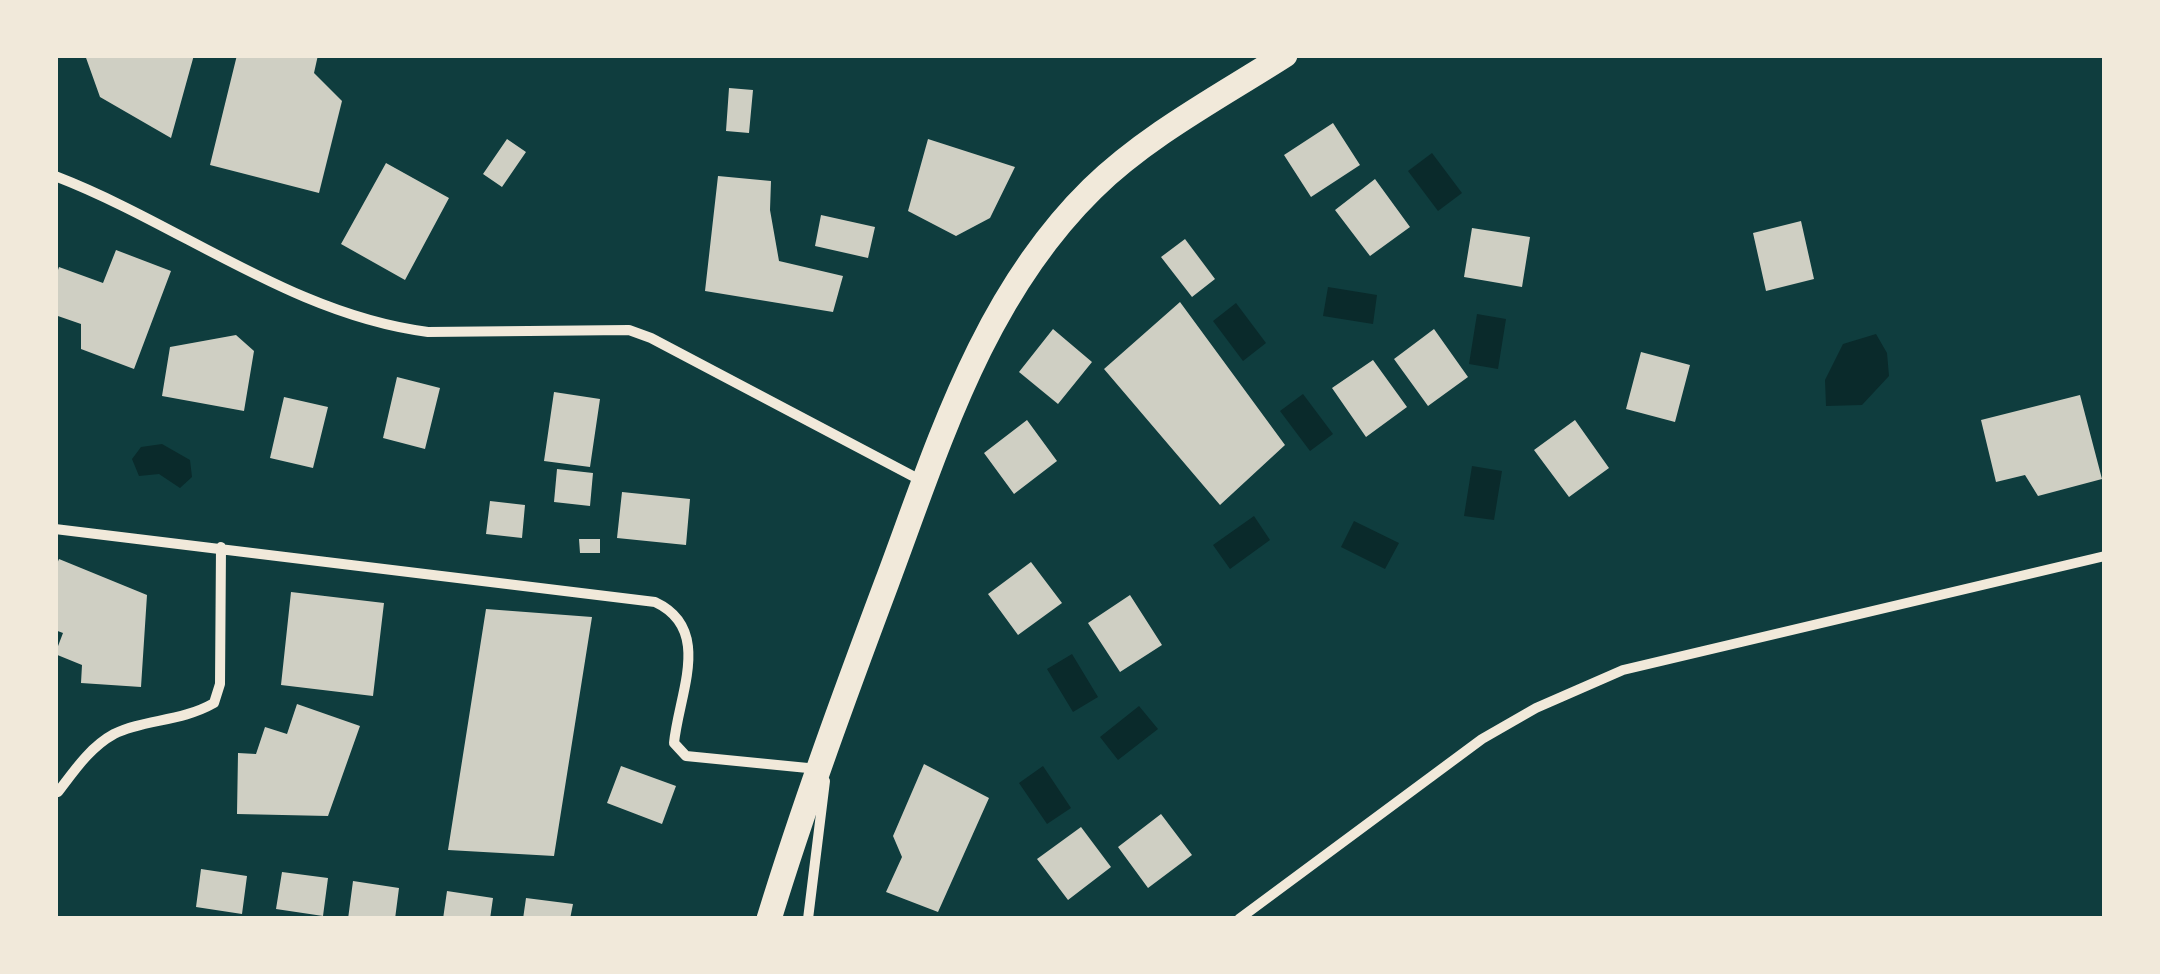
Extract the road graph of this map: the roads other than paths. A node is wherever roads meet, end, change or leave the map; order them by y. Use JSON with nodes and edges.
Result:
{"nodes":[{"id":1,"x":1286,"y":55,"type":"edge"},
{"id":2,"x":55,"y":176,"type":"edge"},
{"id":3,"x":925,"y":482,"type":"junction"},
{"id":4,"x":55,"y":529,"type":"edge"},
{"id":5,"x":221,"y":548,"type":"junction"},
{"id":6,"x":2105,"y":556,"type":"edge"},
{"id":7,"x":832,"y":732,"type":"junction"},
{"id":8,"x":818,"y":769,"type":"junction"},
{"id":9,"x":58,"y":792,"type":"dead end"},
{"id":10,"x":768,"y":919,"type":"edge"},
{"id":11,"x":808,"y":919,"type":"edge"},
{"id":12,"x":1239,"y":919,"type":"edge"}],
"edges":[{"from":1,"to":3,"type":"main road"},
{"from":2,"to":3,"type":"street"},
{"from":3,"to":7,"type":"main road"},
{"from":4,"to":5,"type":"street"},
{"from":5,"to":8,"type":"street"},
{"from":5,"to":9,"type":"street"},
{"from":6,"to":12,"type":"street"},
{"from":7,"to":8,"type":"main road"},
{"from":7,"to":11,"type":"street"},
{"from":8,"to":10,"type":"main road"}]}
